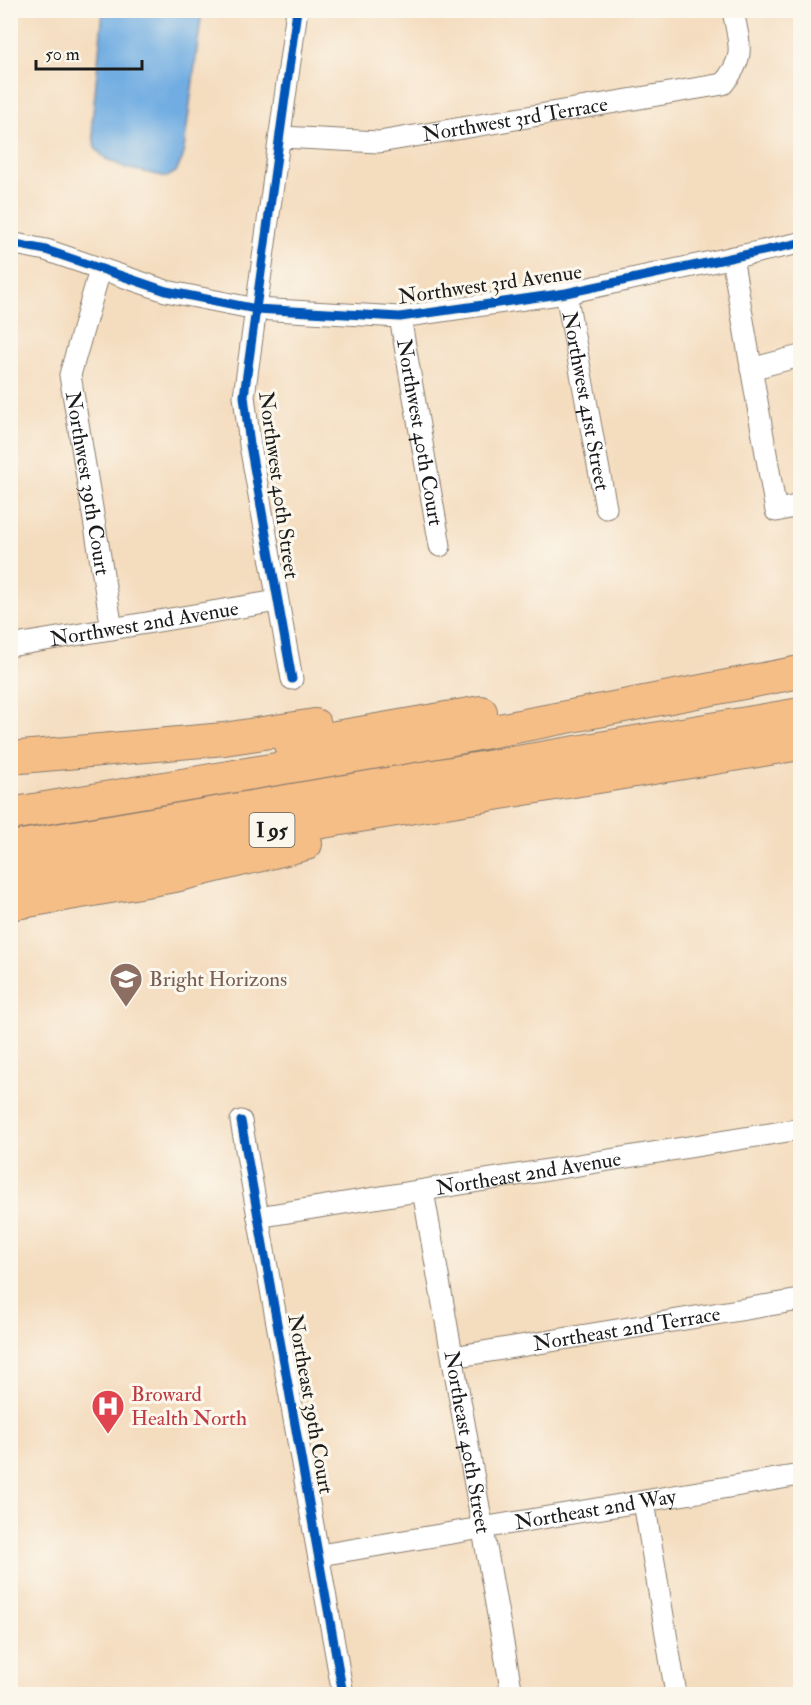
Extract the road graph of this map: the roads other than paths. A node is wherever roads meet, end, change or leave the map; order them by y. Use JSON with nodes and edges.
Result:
{"nodes":[{"id":1,"x":297,"y":10,"type":"edge"},
{"id":2,"x":733,"y":10,"type":"edge"},
{"id":3,"x":281,"y":137,"type":"junction"},
{"id":4,"x":10,"y":243,"type":"edge"},
{"id":5,"x":801,"y":243,"type":"edge"},
{"id":6,"x":732,"y":257,"type":"junction"},
{"id":7,"x":100,"y":270,"type":"junction"},
{"id":8,"x":567,"y":293,"type":"junction"},
{"id":9,"x":256,"y":309,"type":"junction"},
{"id":10,"x":400,"y":317,"type":"junction"},
{"id":11,"x":801,"y":356,"type":"edge"},
{"id":12,"x":751,"y":369,"type":"junction"},
{"id":13,"x":801,"y":505,"type":"edge"},
{"id":14,"x":606,"y":508,"type":"dead end"},
{"id":15,"x":440,"y":546,"type":"dead end"},
{"id":16,"x":278,"y":601,"type":"junction"},
{"id":17,"x":112,"y":629,"type":"junction"},
{"id":18,"x":10,"y":646,"type":"edge"},
{"id":19,"x":801,"y":654,"type":"edge"},
{"id":20,"x":801,"y":672,"type":"edge"},
{"id":21,"x":292,"y":679,"type":"dead end"},
{"id":22,"x":801,"y":685,"type":"edge"},
{"id":23,"x":801,"y":714,"type":"edge"},
{"id":24,"x":464,"y":715,"type":"junction"},
{"id":25,"x":437,"y":742,"type":"junction"},
{"id":26,"x":801,"y":744,"type":"edge"},
{"id":27,"x":10,"y":758,"type":"edge"},
{"id":28,"x":534,"y":787,"type":"junction"},
{"id":29,"x":10,"y":792,"type":"edge"},
{"id":30,"x":10,"y":814,"type":"edge"},
{"id":31,"x":10,"y":848,"type":"edge"},
{"id":32,"x":10,"y":873,"type":"edge"},
{"id":33,"x":10,"y":904,"type":"edge"},
{"id":34,"x":241,"y":1121,"type":"dead end"},
{"id":35,"x":801,"y":1129,"type":"edge"},
{"id":36,"x":423,"y":1191,"type":"junction"},
{"id":37,"x":258,"y":1217,"type":"junction"},
{"id":38,"x":801,"y":1300,"type":"edge"},
{"id":39,"x":453,"y":1357,"type":"junction"},
{"id":40,"x":801,"y":1475,"type":"edge"},
{"id":41,"x":644,"y":1502,"type":"junction"},
{"id":42,"x":484,"y":1528,"type":"junction"},
{"id":43,"x":320,"y":1555,"type":"junction"},
{"id":44,"x":344,"y":1695,"type":"edge"},
{"id":45,"x":512,"y":1695,"type":"edge"},
{"id":46,"x":676,"y":1695,"type":"edge"}],
"edges":[{"from":1,"to":3,"type":"street","name":"Northwest 40th Street"},
{"from":2,"to":3,"type":"street","name":"Northwest 3rd Terrace"},
{"from":3,"to":9,"type":"street","name":"Northwest 40th Street"},
{"from":4,"to":7,"type":"street","name":"Northwest 3rd Avenue"},
{"from":5,"to":6,"type":"street","name":"Northwest 3rd Avenue"},
{"from":6,"to":8,"type":"street","name":"Northwest 3rd Avenue"},
{"from":6,"to":12,"type":"street"},
{"from":7,"to":9,"type":"street","name":"Northwest 3rd Avenue"},
{"from":7,"to":17,"type":"street","name":"Northwest 39th Court"},
{"from":8,"to":10,"type":"street","name":"Northwest 3rd Avenue"},
{"from":8,"to":14,"type":"street","name":"Northwest 41st Street"},
{"from":9,"to":10,"type":"street","name":"Northwest 3rd Avenue"},
{"from":9,"to":16,"type":"street","name":"Northwest 40th Street"},
{"from":10,"to":15,"type":"street","name":"Northwest 40th Court"},
{"from":11,"to":12,"type":"street"},
{"from":12,"to":13,"type":"street"},
{"from":16,"to":17,"type":"street","name":"Northwest 2nd Avenue"},
{"from":16,"to":21,"type":"street","name":"Northwest 40th Street"},
{"from":17,"to":18,"type":"street","name":"Northwest 2nd Avenue"},
{"from":19,"to":24,"type":"highway"},
{"from":20,"to":25,"type":"highway"},
{"from":22,"to":25,"type":"highway"},
{"from":23,"to":31,"type":"highway"},
{"from":24,"to":27,"type":"highway"},
{"from":24,"to":29,"type":"highway"},
{"from":25,"to":30,"type":"highway"},
{"from":26,"to":28,"type":"highway","number":"I 95"},
{"from":28,"to":32,"type":"highway","number":"I 95"},
{"from":28,"to":33,"type":"highway"},
{"from":34,"to":37,"type":"street","name":"Northeast 39th Court"},
{"from":35,"to":36,"type":"street","name":"Northeast 2nd Avenue"},
{"from":36,"to":37,"type":"street","name":"Northeast 2nd Avenue"},
{"from":36,"to":39,"type":"street","name":"Northeast 40th Street"},
{"from":37,"to":43,"type":"street","name":"Northeast 39th Court"},
{"from":38,"to":39,"type":"street","name":"Northeast 2nd Terrace"},
{"from":39,"to":42,"type":"street","name":"Northeast 40th Street"},
{"from":40,"to":41,"type":"street","name":"Northeast 2nd Way"},
{"from":41,"to":42,"type":"street","name":"Northeast 2nd Way"},
{"from":41,"to":46,"type":"street"},
{"from":42,"to":43,"type":"street","name":"Northeast 2nd Way"},
{"from":42,"to":45,"type":"street","name":"Northeast 40th Street"},
{"from":43,"to":44,"type":"street","name":"Northeast 39th Court"}]}
